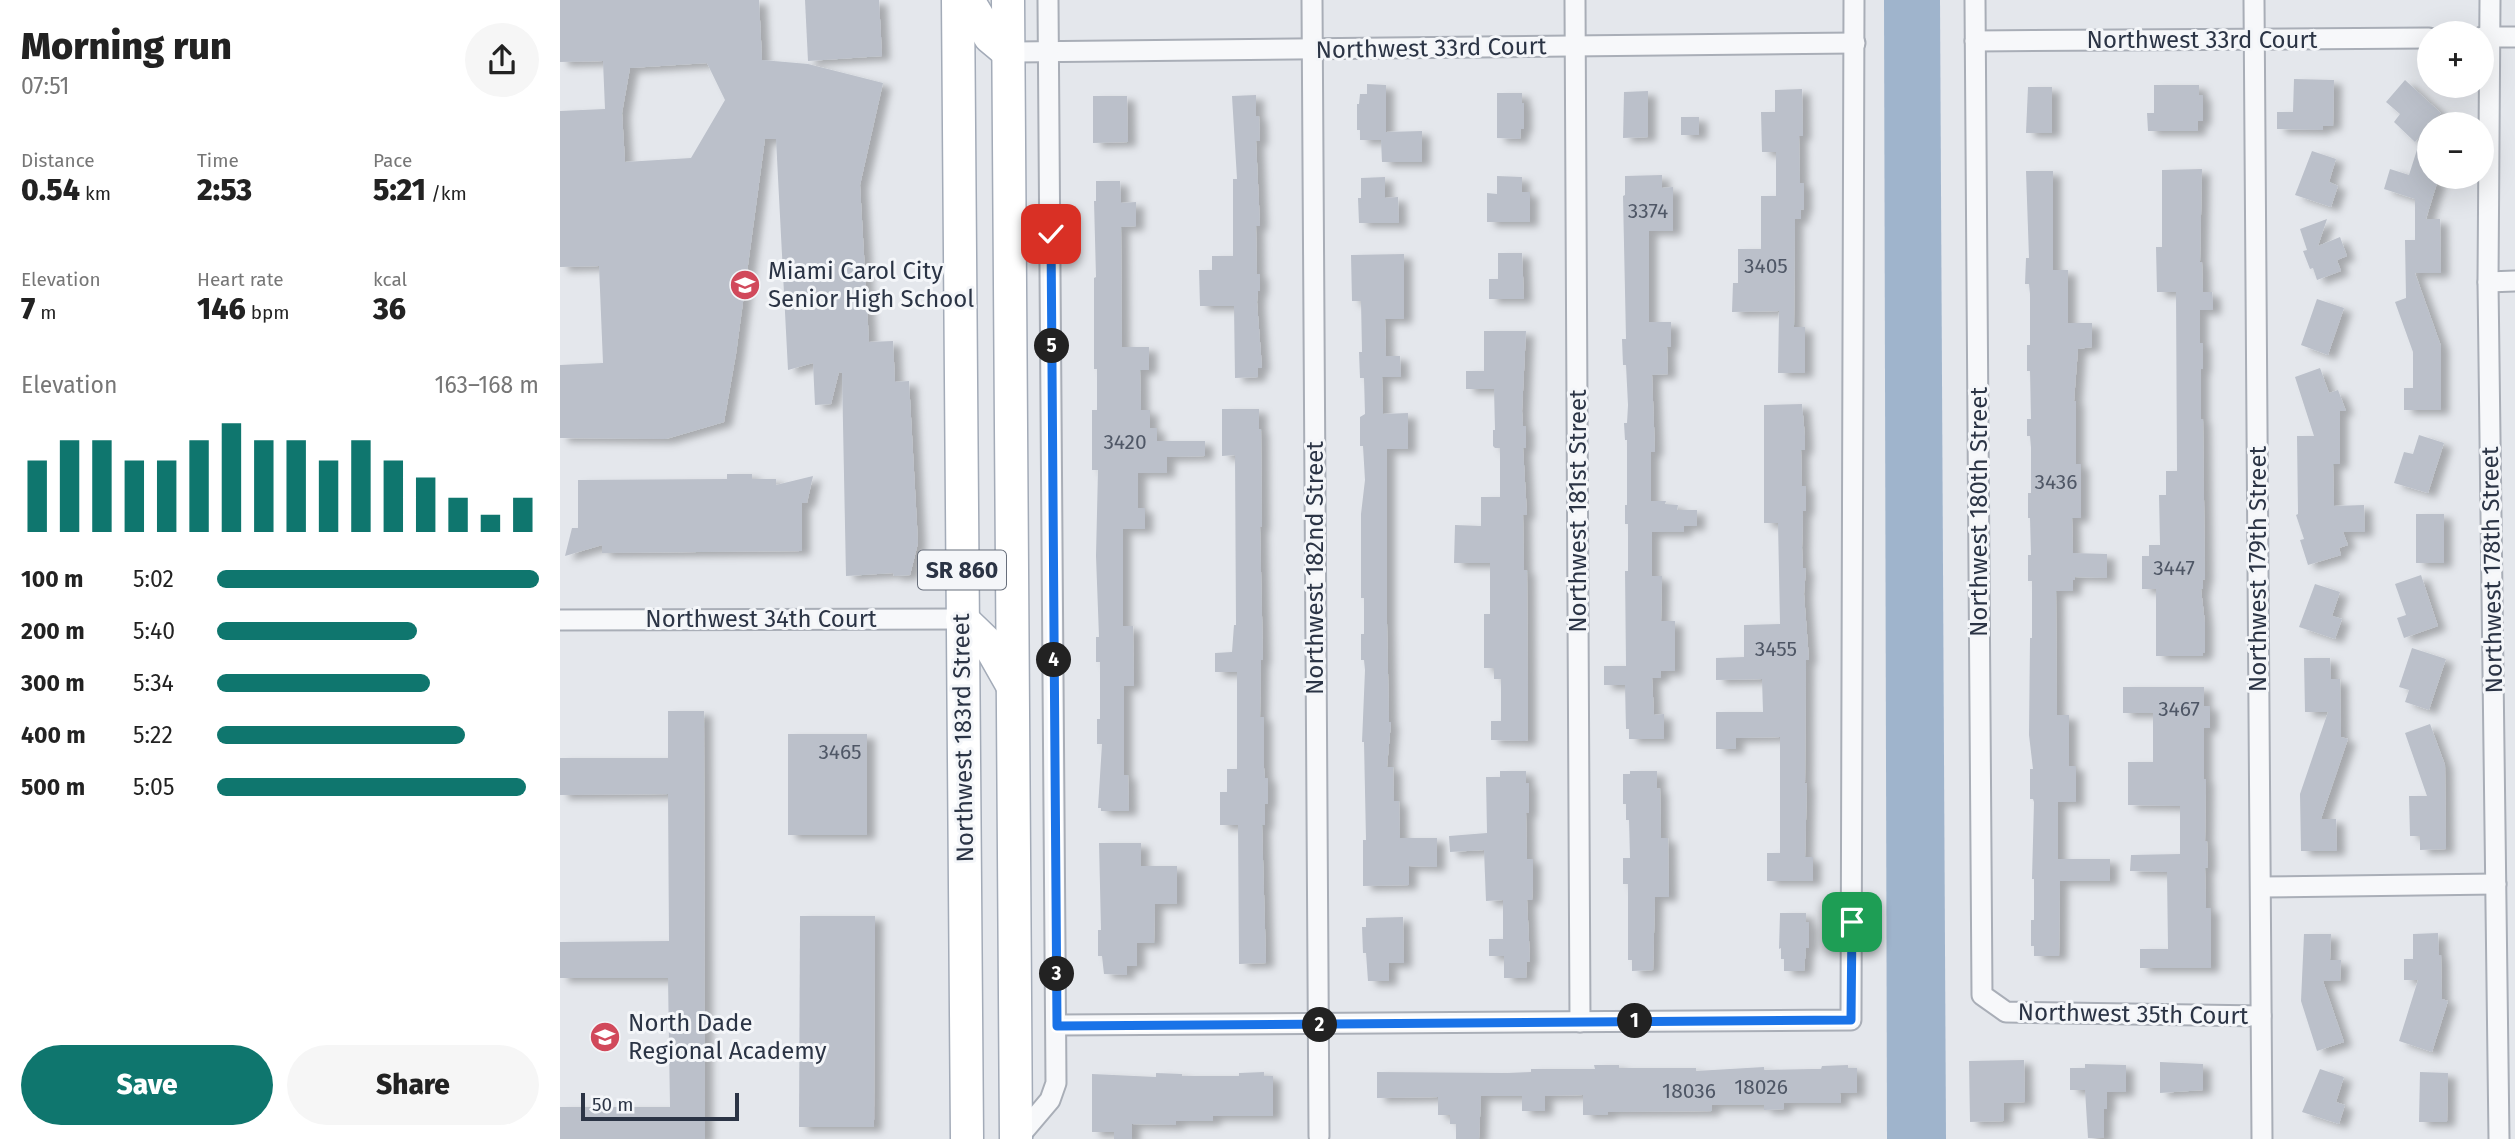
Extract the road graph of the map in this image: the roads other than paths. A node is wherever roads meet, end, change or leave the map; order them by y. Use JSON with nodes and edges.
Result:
{"nodes":[{"id":1,"x":958,"y":0,"type":"edge"},
{"id":2,"x":968,"y":0,"type":"edge"},
{"id":3,"x":1008,"y":0,"type":"edge"},
{"id":4,"x":1048,"y":0,"type":"edge"},
{"id":5,"x":1312,"y":0,"type":"edge"},
{"id":6,"x":1576,"y":0,"type":"edge"},
{"id":7,"x":1854,"y":0,"type":"edge"},
{"id":8,"x":1975,"y":0,"type":"edge"},
{"id":9,"x":2254,"y":0,"type":"edge"},
{"id":10,"x":2490,"y":0,"type":"edge"},
{"id":11,"x":2488,"y":21,"type":"edge"},
{"id":12,"x":2494,"y":37,"type":"edge"},
{"id":13,"x":2515,"y":37,"type":"edge"},
{"id":14,"x":2417,"y":38,"type":"edge"},
{"id":15,"x":1975,"y":40,"type":"junction"},
{"id":16,"x":2255,"y":40,"type":"junction"},
{"id":17,"x":1855,"y":43,"type":"junction"},
{"id":18,"x":1576,"y":47,"type":"junction"},
{"id":19,"x":1313,"y":50,"type":"junction"},
{"id":20,"x":1008,"y":52,"type":"junction"},
{"id":21,"x":1049,"y":52,"type":"junction"},
{"id":22,"x":2486,"y":98,"type":"edge"},
{"id":23,"x":2515,"y":281,"type":"edge"},
{"id":24,"x":2488,"y":282,"type":"junction"},
{"id":25,"x":560,"y":620,"type":"edge"},
{"id":26,"x":962,"y":620,"type":"junction"},
{"id":27,"x":1012,"y":685,"type":"junction"},
{"id":28,"x":2496,"y":884,"type":"junction"},
{"id":29,"x":2260,"y":887,"type":"junction"},
{"id":30,"x":2006,"y":1012,"type":"joint"},
{"id":31,"x":2261,"y":1016,"type":"junction"},
{"id":32,"x":1580,"y":1022,"type":"junction"},
{"id":33,"x":1318,"y":1025,"type":"junction"},
{"id":34,"x":1057,"y":1026,"type":"junction"},
{"id":35,"x":1319,"y":1136,"type":"dead end"},
{"id":36,"x":967,"y":1139,"type":"edge"},
{"id":37,"x":1016,"y":1139,"type":"edge"},
{"id":38,"x":2262,"y":1139,"type":"edge"},
{"id":39,"x":2499,"y":1139,"type":"edge"}],
"edges":[{"from":1,"to":26,"type":"main road","name":"Northwest 183rd Street","number":"SR 860"},
{"from":2,"to":20,"type":"main road"},
{"from":3,"to":20,"type":"main road","name":"Northwest 183rd Street","number":"SR 860"},
{"from":4,"to":21,"type":"street"},
{"from":5,"to":19,"type":"street","name":"Northwest 182nd Street"},
{"from":6,"to":18,"type":"street","name":"Northwest 181st Street"},
{"from":7,"to":17,"type":"street"},
{"from":8,"to":15,"type":"street","name":"Northwest 180th Street"},
{"from":9,"to":16,"type":"street","name":"Northwest 179th Street"},
{"from":10,"to":11,"type":"street","name":"Northwest 178th Street"},
{"from":12,"to":13,"type":"street"},
{"from":14,"to":16,"type":"street","name":"Northwest 33rd Court"},
{"from":15,"to":16,"type":"street","name":"Northwest 33rd Court"},
{"from":15,"to":30,"type":"street","name":"Northwest 180th Street"},
{"from":16,"to":29,"type":"street","name":"Northwest 179th Street"},
{"from":17,"to":18,"type":"street","name":"Northwest 33rd Court"},
{"from":17,"to":32,"type":"street"},
{"from":18,"to":19,"type":"street","name":"Northwest 33rd Court"},
{"from":18,"to":32,"type":"street","name":"Northwest 181st Street"},
{"from":19,"to":21,"type":"street","name":"Northwest 33rd Court"},
{"from":19,"to":33,"type":"street","name":"Northwest 182nd Street"},
{"from":20,"to":21,"type":"street","name":"Northwest 33rd Court"},
{"from":20,"to":27,"type":"main road","name":"Northwest 183rd Street","number":"SR 860"},
{"from":21,"to":34,"type":"street"},
{"from":22,"to":24,"type":"street","name":"Northwest 178th Street"},
{"from":23,"to":24,"type":"street"},
{"from":24,"to":28,"type":"street","name":"Northwest 178th Street"},
{"from":25,"to":26,"type":"street","name":"Northwest 34th Court"},
{"from":26,"to":27,"type":"main road"},
{"from":26,"to":36,"type":"main road","name":"Northwest 183rd Street","number":"SR 860"},
{"from":27,"to":37,"type":"main road","name":"Northwest 183rd Street","number":"SR 860"},
{"from":28,"to":29,"type":"street"},
{"from":28,"to":39,"type":"street","name":"Northwest 178th Street"},
{"from":29,"to":31,"type":"street","name":"Northwest 179th Street"},
{"from":30,"to":31,"type":"street","name":"Northwest 35th Court"},
{"from":31,"to":38,"type":"street","name":"Northwest 179th Street"},
{"from":32,"to":33,"type":"street"},
{"from":33,"to":34,"type":"street"},
{"from":33,"to":35,"type":"street","name":"Northwest 182nd Street"},
{"from":34,"to":37,"type":"street"}]}
